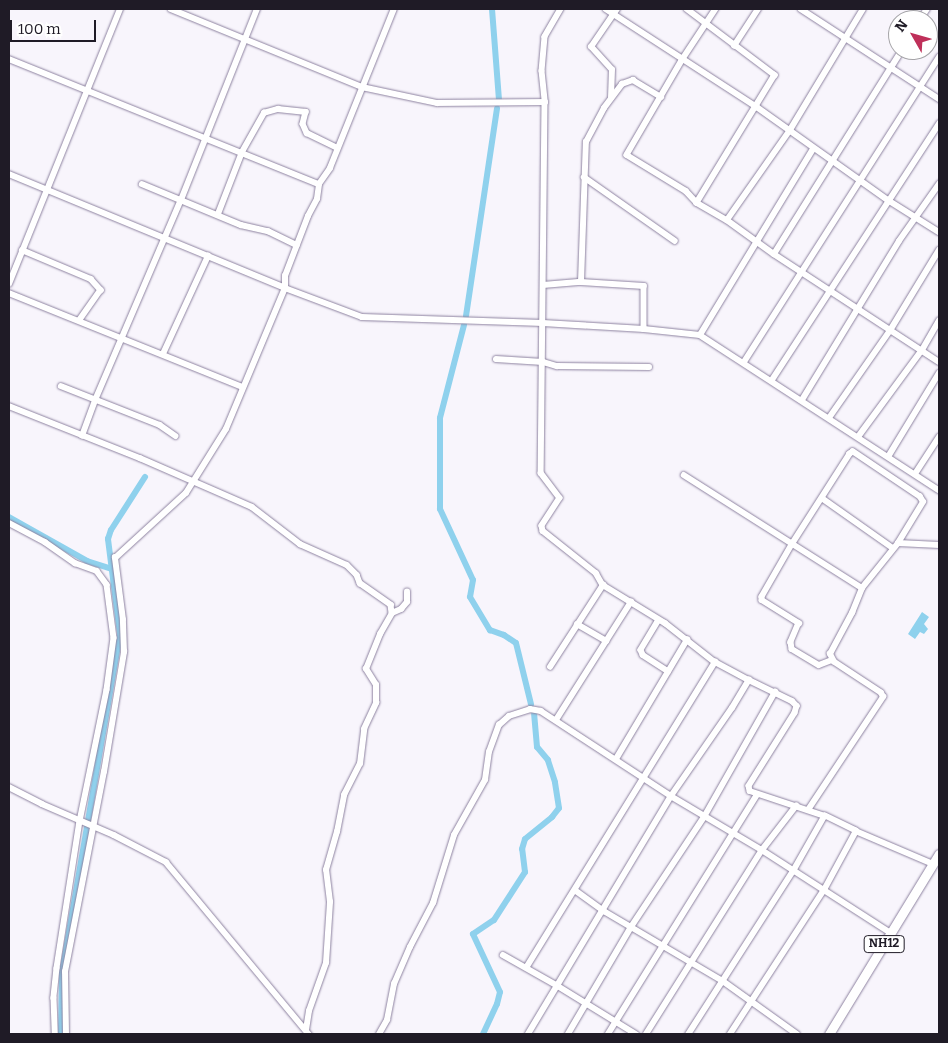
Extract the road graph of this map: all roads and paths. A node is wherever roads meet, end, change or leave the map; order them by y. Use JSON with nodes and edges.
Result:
{"nodes":[{"id":1,"x":120,"y":9,"type":"edge"},
{"id":2,"x":171,"y":9,"type":"edge"},
{"id":3,"x":257,"y":9,"type":"edge"},
{"id":4,"x":394,"y":9,"type":"edge"},
{"id":5,"x":561,"y":9,"type":"edge"},
{"id":6,"x":606,"y":9,"type":"edge"},
{"id":7,"x":687,"y":9,"type":"edge"},
{"id":8,"x":716,"y":9,"type":"edge"},
{"id":9,"x":758,"y":9,"type":"edge"},
{"id":10,"x":802,"y":9,"type":"edge"},
{"id":11,"x":863,"y":9,"type":"edge"},
{"id":12,"x":616,"y":11,"type":"edge"},
{"id":13,"x":706,"y":24,"type":"junction"},
{"id":14,"x":844,"y":38,"type":"junction"},
{"id":15,"x":244,"y":39,"type":"junction"},
{"id":16,"x":734,"y":46,"type":"junction"},
{"id":17,"x":939,"y":57,"type":"edge"},
{"id":18,"x":9,"y":58,"type":"edge"},
{"id":19,"x":683,"y":59,"type":"junction"},
{"id":20,"x":896,"y":60,"type":"edge"},
{"id":21,"x":892,"y":68,"type":"junction"},
{"id":22,"x":362,"y":87,"type":"junction"},
{"id":23,"x":922,"y":87,"type":"junction"},
{"id":24,"x":87,"y":90,"type":"junction"},
{"id":25,"x":661,"y":97,"type":"junction"},
{"id":26,"x":611,"y":98,"type":"junction"},
{"id":27,"x":939,"y":99,"type":"edge"},
{"id":28,"x":545,"y":102,"type":"junction"},
{"id":29,"x":757,"y":107,"type":"junction"},
{"id":30,"x":939,"y":124,"type":"edge"},
{"id":31,"x":790,"y":130,"type":"junction"},
{"id":32,"x":204,"y":137,"type":"junction"},
{"id":33,"x":338,"y":148,"type":"junction"},
{"id":34,"x":813,"y":148,"type":"junction"},
{"id":35,"x":242,"y":152,"type":"junction"},
{"id":36,"x":831,"y":161,"type":"junction"},
{"id":37,"x":9,"y":174,"type":"edge"},
{"id":38,"x":584,"y":177,"type":"junction"},
{"id":39,"x":860,"y":180,"type":"junction"},
{"id":40,"x":142,"y":184,"type":"dead end"},
{"id":41,"x":319,"y":184,"type":"junction"},
{"id":42,"x":939,"y":184,"type":"edge"},
{"id":43,"x":47,"y":190,"type":"junction"},
{"id":44,"x":181,"y":200,"type":"junction"},
{"id":45,"x":888,"y":200,"type":"junction"},
{"id":46,"x":697,"y":203,"type":"junction"},
{"id":47,"x":218,"y":214,"type":"junction"},
{"id":48,"x":918,"y":218,"type":"junction"},
{"id":49,"x":727,"y":220,"type":"junction"},
{"id":50,"x":939,"y":232,"type":"edge"},
{"id":51,"x":164,"y":238,"type":"junction"},
{"id":52,"x":675,"y":241,"type":"dead end"},
{"id":53,"x":756,"y":241,"type":"junction"},
{"id":54,"x":297,"y":245,"type":"junction"},
{"id":55,"x":22,"y":250,"type":"junction"},
{"id":56,"x":939,"y":250,"type":"edge"},
{"id":57,"x":774,"y":254,"type":"junction"},
{"id":58,"x":208,"y":256,"type":"junction"},
{"id":59,"x":802,"y":271,"type":"junction"},
{"id":60,"x":581,"y":282,"type":"junction"},
{"id":61,"x":9,"y":284,"type":"edge"},
{"id":62,"x":543,"y":285,"type":"junction"},
{"id":63,"x":285,"y":288,"type":"junction"},
{"id":64,"x":831,"y":290,"type":"junction"},
{"id":65,"x":9,"y":293,"type":"edge"},
{"id":66,"x":858,"y":308,"type":"junction"},
{"id":67,"x":80,"y":320,"type":"junction"},
{"id":68,"x":939,"y":321,"type":"edge"},
{"id":69,"x":543,"y":323,"type":"junction"},
{"id":70,"x":644,"y":329,"type":"junction"},
{"id":71,"x":891,"y":329,"type":"junction"},
{"id":72,"x":122,"y":336,"type":"junction"},
{"id":73,"x":700,"y":336,"type":"junction"},
{"id":74,"x":922,"y":350,"type":"junction"},
{"id":75,"x":163,"y":354,"type":"junction"},
{"id":76,"x":496,"y":359,"type":"dead end"},
{"id":77,"x":543,"y":362,"type":"junction"},
{"id":78,"x":744,"y":362,"type":"junction"},
{"id":79,"x":939,"y":362,"type":"edge"},
{"id":80,"x":649,"y":367,"type":"dead end"},
{"id":81,"x":939,"y":373,"type":"edge"},
{"id":82,"x":772,"y":380,"type":"junction"},
{"id":83,"x":61,"y":386,"type":"dead end"},
{"id":84,"x":243,"y":387,"type":"junction"},
{"id":85,"x":96,"y":398,"type":"junction"},
{"id":86,"x":802,"y":400,"type":"junction"},
{"id":87,"x":9,"y":406,"type":"edge"},
{"id":88,"x":829,"y":418,"type":"junction"},
{"id":89,"x":82,"y":436,"type":"junction"},
{"id":90,"x":176,"y":436,"type":"dead end"},
{"id":91,"x":858,"y":437,"type":"junction"},
{"id":92,"x":939,"y":437,"type":"edge"},
{"id":93,"x":888,"y":457,"type":"junction"},
{"id":94,"x":915,"y":474,"type":"junction"},
{"id":95,"x":684,"y":475,"type":"dead end"},
{"id":96,"x":194,"y":483,"type":"junction"},
{"id":97,"x":939,"y":490,"type":"edge"},
{"id":98,"x":822,"y":498,"type":"junction"},
{"id":99,"x":9,"y":523,"type":"edge"},
{"id":100,"x":792,"y":543,"type":"junction"},
{"id":101,"x":898,"y":543,"type":"junction"},
{"id":102,"x":939,"y":545,"type":"edge"},
{"id":103,"x":893,"y":548,"type":"junction"},
{"id":104,"x":603,"y":585,"type":"junction"},
{"id":105,"x":862,"y":588,"type":"junction"},
{"id":106,"x":407,"y":592,"type":"dead end"},
{"id":107,"x":631,"y":602,"type":"junction"},
{"id":108,"x":392,"y":613,"type":"junction"},
{"id":109,"x":659,"y":620,"type":"junction"},
{"id":110,"x":577,"y":624,"type":"junction"},
{"id":111,"x":686,"y":640,"type":"junction"},
{"id":112,"x":606,"y":641,"type":"junction"},
{"id":113,"x":832,"y":660,"type":"junction"},
{"id":114,"x":716,"y":662,"type":"junction"},
{"id":115,"x":550,"y":667,"type":"dead end"},
{"id":116,"x":668,"y":671,"type":"junction"},
{"id":117,"x":748,"y":680,"type":"junction"},
{"id":118,"x":775,"y":692,"type":"junction"},
{"id":119,"x":556,"y":720,"type":"junction"},
{"id":120,"x":616,"y":759,"type":"junction"},
{"id":121,"x":644,"y":778,"type":"junction"},
{"id":122,"x":9,"y":787,"type":"edge"},
{"id":123,"x":757,"y":795,"type":"junction"},
{"id":124,"x":672,"y":796,"type":"junction"},
{"id":125,"x":796,"y":806,"type":"junction"},
{"id":126,"x":808,"y":810,"type":"junction"},
{"id":127,"x":825,"y":816,"type":"junction"},
{"id":128,"x":704,"y":817,"type":"junction"},
{"id":129,"x":81,"y":821,"type":"junction"},
{"id":130,"x":93,"y":825,"type":"junction"},
{"id":131,"x":856,"y":831,"type":"junction"},
{"id":132,"x":732,"y":833,"type":"junction"},
{"id":133,"x":762,"y":850,"type":"junction"},
{"id":134,"x":939,"y":854,"type":"edge"},
{"id":135,"x":933,"y":864,"type":"junction"},
{"id":136,"x":793,"y":872,"type":"junction"},
{"id":137,"x":575,"y":890,"type":"junction"},
{"id":138,"x":824,"y":890,"type":"junction"},
{"id":139,"x":604,"y":911,"type":"junction"},
{"id":140,"x":631,"y":927,"type":"junction"},
{"id":141,"x":891,"y":934,"type":"junction"},
{"id":142,"x":663,"y":947,"type":"junction"},
{"id":143,"x":502,"y":955,"type":"dead end"},
{"id":144,"x":691,"y":964,"type":"junction"},
{"id":145,"x":526,"y":968,"type":"junction"},
{"id":146,"x":723,"y":981,"type":"junction"},
{"id":147,"x":558,"y":986,"type":"junction"},
{"id":148,"x":586,"y":1002,"type":"junction"},
{"id":149,"x":750,"y":1002,"type":"junction"},
{"id":150,"x":615,"y":1023,"type":"junction"},
{"id":151,"x":307,"y":1032,"type":"edge"},
{"id":152,"x":55,"y":1034,"type":"edge"},
{"id":153,"x":66,"y":1034,"type":"edge"},
{"id":154,"x":379,"y":1034,"type":"edge"},
{"id":155,"x":528,"y":1034,"type":"edge"},
{"id":156,"x":568,"y":1034,"type":"edge"},
{"id":157,"x":608,"y":1034,"type":"edge"},
{"id":158,"x":636,"y":1034,"type":"edge"},
{"id":159,"x":646,"y":1034,"type":"edge"},
{"id":160,"x":689,"y":1034,"type":"edge"},
{"id":161,"x":730,"y":1034,"type":"edge"},
{"id":162,"x":797,"y":1034,"type":"edge"},
{"id":163,"x":829,"y":1034,"type":"edge"}],
"edges":[{"from":1,"to":24,"type":"street"},
{"from":2,"to":15,"type":"street"},
{"from":3,"to":15,"type":"street"},
{"from":4,"to":22,"type":"street"},
{"from":5,"to":28,"type":"street"},
{"from":6,"to":12,"type":"street"},
{"from":7,"to":13,"type":"street"},
{"from":8,"to":13,"type":"street"},
{"from":9,"to":16,"type":"street"},
{"from":10,"to":14,"type":"street"},
{"from":11,"to":14,"type":"street"},
{"from":12,"to":19,"type":"street"},
{"from":12,"to":26,"type":"street"},
{"from":13,"to":16,"type":"street"},
{"from":13,"to":19,"type":"street"},
{"from":14,"to":21,"type":"street"},
{"from":14,"to":31,"type":"street"},
{"from":15,"to":22,"type":"street"},
{"from":15,"to":32,"type":"street"},
{"from":16,"to":29,"type":"street"},
{"from":17,"to":23,"type":"street"},
{"from":18,"to":24,"type":"street"},
{"from":19,"to":25,"type":"street"},
{"from":19,"to":29,"type":"street"},
{"from":20,"to":21,"type":"street"},
{"from":21,"to":23,"type":"street"},
{"from":21,"to":36,"type":"street"},
{"from":22,"to":28,"type":"street"},
{"from":22,"to":33,"type":"street"},
{"from":23,"to":27,"type":"street"},
{"from":23,"to":39,"type":"street"},
{"from":24,"to":32,"type":"street"},
{"from":24,"to":43,"type":"street"},
{"from":25,"to":26,"type":"street"},
{"from":25,"to":46,"type":"street"},
{"from":26,"to":38,"type":"street"},
{"from":28,"to":62,"type":"street"},
{"from":29,"to":31,"type":"street"},
{"from":29,"to":46,"type":"street"},
{"from":30,"to":45,"type":"street"},
{"from":31,"to":34,"type":"street"},
{"from":31,"to":49,"type":"street"},
{"from":32,"to":35,"type":"street"},
{"from":32,"to":44,"type":"street"},
{"from":33,"to":35,"type":"street"},
{"from":33,"to":41,"type":"street"},
{"from":34,"to":36,"type":"street"},
{"from":34,"to":53,"type":"street"},
{"from":35,"to":41,"type":"street"},
{"from":35,"to":47,"type":"street"},
{"from":36,"to":39,"type":"street"},
{"from":36,"to":57,"type":"street"},
{"from":37,"to":43,"type":"street"},
{"from":38,"to":52,"type":"street"},
{"from":38,"to":60,"type":"street"},
{"from":39,"to":45,"type":"street"},
{"from":39,"to":59,"type":"street"},
{"from":40,"to":44,"type":"street"},
{"from":41,"to":54,"type":"street"},
{"from":42,"to":48,"type":"street"},
{"from":43,"to":51,"type":"street"},
{"from":43,"to":55,"type":"street"},
{"from":44,"to":47,"type":"street"},
{"from":44,"to":51,"type":"street"},
{"from":45,"to":48,"type":"street"},
{"from":45,"to":64,"type":"street"},
{"from":46,"to":49,"type":"street"},
{"from":47,"to":54,"type":"street"},
{"from":48,"to":50,"type":"street"},
{"from":48,"to":66,"type":"street"},
{"from":49,"to":53,"type":"street"},
{"from":51,"to":58,"type":"street"},
{"from":51,"to":72,"type":"street"},
{"from":53,"to":57,"type":"street"},
{"from":53,"to":73,"type":"street"},
{"from":54,"to":63,"type":"street"},
{"from":55,"to":61,"type":"street"},
{"from":55,"to":67,"type":"street"},
{"from":56,"to":71,"type":"street"},
{"from":57,"to":59,"type":"street"},
{"from":58,"to":63,"type":"street"},
{"from":58,"to":75,"type":"street"},
{"from":59,"to":64,"type":"street"},
{"from":59,"to":78,"type":"street"},
{"from":60,"to":62,"type":"street"},
{"from":60,"to":70,"type":"street"},
{"from":62,"to":69,"type":"street"},
{"from":63,"to":69,"type":"street"},
{"from":63,"to":84,"type":"street"},
{"from":64,"to":66,"type":"street"},
{"from":64,"to":82,"type":"street"},
{"from":65,"to":67,"type":"street"},
{"from":66,"to":71,"type":"street"},
{"from":66,"to":86,"type":"street"},
{"from":67,"to":72,"type":"street"},
{"from":68,"to":74,"type":"street"},
{"from":69,"to":70,"type":"street"},
{"from":69,"to":77,"type":"street"},
{"from":70,"to":73,"type":"street"},
{"from":71,"to":74,"type":"street"},
{"from":71,"to":88,"type":"street"},
{"from":72,"to":75,"type":"street"},
{"from":72,"to":85,"type":"street"},
{"from":73,"to":78,"type":"street"},
{"from":74,"to":79,"type":"street"},
{"from":74,"to":91,"type":"street"},
{"from":75,"to":84,"type":"street"},
{"from":76,"to":77,"type":"street"},
{"from":77,"to":80,"type":"street"},
{"from":77,"to":104,"type":"street"},
{"from":78,"to":82,"type":"street"},
{"from":81,"to":93,"type":"street"},
{"from":82,"to":86,"type":"street"},
{"from":83,"to":85,"type":"street"},
{"from":84,"to":96,"type":"street"},
{"from":85,"to":89,"type":"street"},
{"from":85,"to":90,"type":"street"},
{"from":86,"to":88,"type":"street"},
{"from":87,"to":89,"type":"street"},
{"from":88,"to":91,"type":"street"},
{"from":89,"to":96,"type":"street"},
{"from":91,"to":93,"type":"street"},
{"from":92,"to":94,"type":"street"},
{"from":93,"to":94,"type":"street"},
{"from":94,"to":97,"type":"street"},
{"from":95,"to":100,"type":"street"},
{"from":96,"to":108,"type":"street"},
{"from":96,"to":130,"type":"street"},
{"from":98,"to":100,"type":"street"},
{"from":98,"to":101,"type":"street"},
{"from":98,"to":103,"type":"street"},
{"from":99,"to":129,"type":"street"},
{"from":100,"to":105,"type":"street"},
{"from":100,"to":113,"type":"street"},
{"from":101,"to":102,"type":"street"},
{"from":101,"to":103,"type":"street"},
{"from":103,"to":105,"type":"street"},
{"from":104,"to":107,"type":"street"},
{"from":104,"to":110,"type":"street"},
{"from":105,"to":113,"type":"street"},
{"from":106,"to":108,"type":"street"},
{"from":107,"to":109,"type":"street"},
{"from":107,"to":112,"type":"street"},
{"from":108,"to":151,"type":"street"},
{"from":109,"to":111,"type":"street"},
{"from":109,"to":116,"type":"street"},
{"from":110,"to":112,"type":"street"},
{"from":110,"to":115,"type":"street"},
{"from":111,"to":114,"type":"street"},
{"from":111,"to":116,"type":"street"},
{"from":112,"to":119,"type":"street"},
{"from":113,"to":126,"type":"street"},
{"from":114,"to":117,"type":"street"},
{"from":114,"to":121,"type":"street"},
{"from":116,"to":120,"type":"street"},
{"from":117,"to":118,"type":"street"},
{"from":117,"to":124,"type":"street"},
{"from":118,"to":123,"type":"street"},
{"from":118,"to":128,"type":"street"},
{"from":119,"to":120,"type":"street"},
{"from":119,"to":154,"type":"street"},
{"from":120,"to":121,"type":"street"},
{"from":121,"to":124,"type":"street"},
{"from":121,"to":137,"type":"street"},
{"from":122,"to":129,"type":"street"},
{"from":123,"to":125,"type":"street"},
{"from":123,"to":132,"type":"street"},
{"from":124,"to":128,"type":"street"},
{"from":124,"to":139,"type":"street"},
{"from":125,"to":126,"type":"street"},
{"from":125,"to":133,"type":"street"},
{"from":126,"to":127,"type":"street"},
{"from":127,"to":131,"type":"street"},
{"from":127,"to":136,"type":"street"},
{"from":128,"to":132,"type":"street"},
{"from":128,"to":140,"type":"street"},
{"from":129,"to":130,"type":"street"},
{"from":129,"to":152,"type":"street"},
{"from":130,"to":151,"type":"street"},
{"from":130,"to":153,"type":"street"},
{"from":131,"to":135,"type":"street"},
{"from":131,"to":138,"type":"street"},
{"from":132,"to":133,"type":"street"},
{"from":132,"to":142,"type":"street"},
{"from":133,"to":136,"type":"street"},
{"from":133,"to":144,"type":"street"},
{"from":134,"to":135,"type":"highway","number":"NH12"},
{"from":135,"to":141,"type":"highway","number":"NH12"},
{"from":136,"to":138,"type":"street"},
{"from":136,"to":146,"type":"street"},
{"from":137,"to":139,"type":"street"},
{"from":137,"to":145,"type":"street"},
{"from":138,"to":141,"type":"street"},
{"from":138,"to":149,"type":"street"},
{"from":139,"to":140,"type":"street"},
{"from":139,"to":147,"type":"street"},
{"from":140,"to":142,"type":"street"},
{"from":140,"to":148,"type":"street"},
{"from":141,"to":163,"type":"highway","number":"NH12"},
{"from":142,"to":144,"type":"street"},
{"from":142,"to":150,"type":"street"},
{"from":143,"to":145,"type":"street"},
{"from":144,"to":146,"type":"street"},
{"from":144,"to":159,"type":"street"},
{"from":145,"to":147,"type":"street"},
{"from":146,"to":149,"type":"street"},
{"from":146,"to":160,"type":"street"},
{"from":147,"to":148,"type":"street"},
{"from":147,"to":155,"type":"street"},
{"from":148,"to":150,"type":"street"},
{"from":148,"to":156,"type":"street"},
{"from":149,"to":161,"type":"street"},
{"from":149,"to":162,"type":"street"},
{"from":150,"to":157,"type":"street"},
{"from":150,"to":158,"type":"street"}]}
